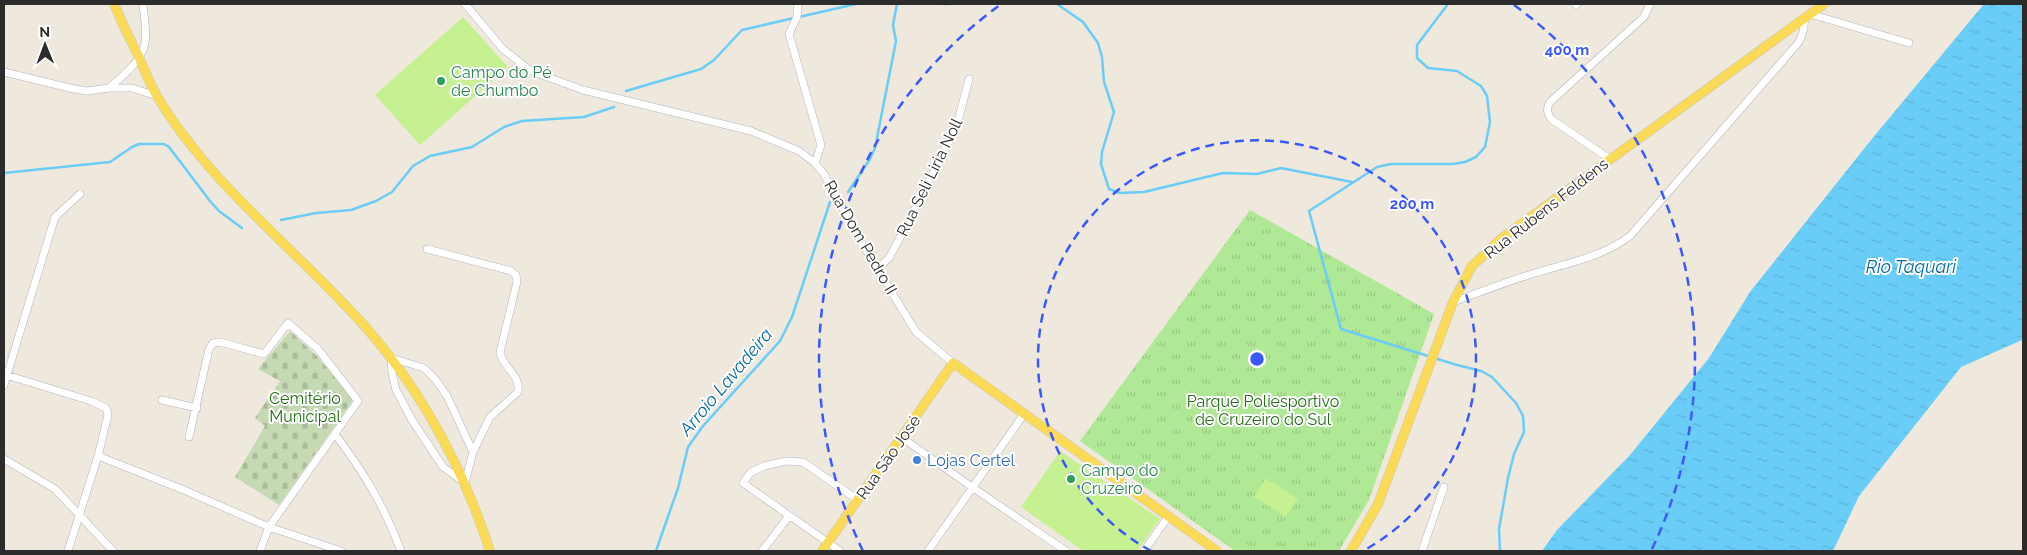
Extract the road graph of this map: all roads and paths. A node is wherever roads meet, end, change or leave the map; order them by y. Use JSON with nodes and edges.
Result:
{"nodes":[{"id":1,"x":114,"y":4,"type":"edge"},
{"id":2,"x":143,"y":4,"type":"edge"},
{"id":3,"x":466,"y":4,"type":"edge"},
{"id":4,"x":798,"y":4,"type":"edge"},
{"id":5,"x":1650,"y":4,"type":"edge"},
{"id":6,"x":1821,"y":4,"type":"edge"},
{"id":7,"x":1808,"y":16,"type":"junction"},
{"id":8,"x":1910,"y":43,"type":"dead end"},
{"id":9,"x":139,"y":57,"type":"junction"},
{"id":10,"x":4,"y":72,"type":"edge"},
{"id":11,"x":969,"y":79,"type":"dead end"},
{"id":12,"x":109,"y":88,"type":"junction"},
{"id":13,"x":157,"y":96,"type":"junction"},
{"id":14,"x":1610,"y":159,"type":"junction"},
{"id":15,"x":814,"y":162,"type":"junction"},
{"id":16,"x":80,"y":194,"type":"dead end"},
{"id":17,"x":427,"y":249,"type":"dead end"},
{"id":18,"x":878,"y":268,"type":"junction"},
{"id":19,"x":1453,"y":302,"type":"junction"},
{"id":20,"x":391,"y":358,"type":"junction"},
{"id":21,"x":954,"y":363,"type":"junction"},
{"id":22,"x":6,"y":375,"type":"junction"},
{"id":23,"x":4,"y":384,"type":"edge"},
{"id":24,"x":162,"y":400,"type":"dead end"},
{"id":25,"x":197,"y":408,"type":"junction"},
{"id":26,"x":1024,"y":414,"type":"junction"},
{"id":27,"x":335,"y":434,"type":"junction"},
{"id":28,"x":189,"y":437,"type":"dead end"},
{"id":29,"x":901,"y":437,"type":"junction"},
{"id":30,"x":473,"y":452,"type":"junction"},
{"id":31,"x":98,"y":456,"type":"junction"},
{"id":32,"x":4,"y":459,"type":"edge"},
{"id":33,"x":466,"y":483,"type":"junction"},
{"id":34,"x":1444,"y":487,"type":"dead end"},
{"id":35,"x":972,"y":488,"type":"junction"},
{"id":36,"x":858,"y":500,"type":"junction"},
{"id":37,"x":79,"y":514,"type":"junction"},
{"id":38,"x":789,"y":516,"type":"junction"},
{"id":39,"x":1168,"y":517,"type":"junction"},
{"id":40,"x":269,"y":527,"type":"junction"},
{"id":41,"x":828,"y":543,"type":"junction"},
{"id":42,"x":68,"y":551,"type":"edge"},
{"id":43,"x":113,"y":551,"type":"edge"},
{"id":44,"x":260,"y":551,"type":"edge"},
{"id":45,"x":341,"y":551,"type":"edge"},
{"id":46,"x":402,"y":551,"type":"edge"},
{"id":47,"x":490,"y":551,"type":"edge"},
{"id":48,"x":762,"y":551,"type":"edge"},
{"id":49,"x":822,"y":551,"type":"edge"},
{"id":50,"x":840,"y":551,"type":"edge"},
{"id":51,"x":928,"y":551,"type":"edge"},
{"id":52,"x":1066,"y":551,"type":"edge"},
{"id":53,"x":1144,"y":551,"type":"edge"},
{"id":54,"x":1217,"y":551,"type":"edge"},
{"id":55,"x":1351,"y":551,"type":"edge"},
{"id":56,"x":1422,"y":551,"type":"edge"}],
"edges":[{"from":1,"to":9,"type":"main road"},
{"from":2,"to":9,"type":"street"},
{"from":3,"to":15,"type":"street","name":"Rua Dom Pedro II"},
{"from":4,"to":15,"type":"street"},
{"from":5,"to":14,"type":"street"},
{"from":6,"to":7,"type":"main road","name":"Rua Rubens Feldens"},
{"from":7,"to":8,"type":"street"},
{"from":7,"to":14,"type":"main road","name":"Rua Rubens Feldens"},
{"from":7,"to":19,"type":"street"},
{"from":9,"to":12,"type":"street"},
{"from":9,"to":13,"type":"main road"},
{"from":10,"to":12,"type":"street"},
{"from":11,"to":18,"type":"street","name":"Rua Seli Liria Noll"},
{"from":12,"to":13,"type":"street"},
{"from":13,"to":20,"type":"main road"},
{"from":14,"to":19,"type":"main road","name":"Rua Rubens Feldens"},
{"from":15,"to":18,"type":"street","name":"Rua Dom Pedro II"},
{"from":16,"to":22,"type":"street"},
{"from":17,"to":30,"type":"street"},
{"from":18,"to":21,"type":"street","name":"Rua Dom Pedro II"},
{"from":19,"to":55,"type":"main road","name":"Rua Rubens Feldens"},
{"from":20,"to":30,"type":"street"},
{"from":20,"to":33,"type":"main road"},
{"from":20,"to":33,"type":"street"},
{"from":21,"to":26,"type":"main road","name":"Rua Dom Pedro II"},
{"from":21,"to":29,"type":"main road","name":"Rua São José"},
{"from":22,"to":23,"type":"street"},
{"from":22,"to":31,"type":"street"},
{"from":24,"to":25,"type":"street"},
{"from":25,"to":27,"type":"street"},
{"from":25,"to":28,"type":"street"},
{"from":26,"to":35,"type":"street"},
{"from":26,"to":39,"type":"main road","name":"Rua Dom Pedro II"},
{"from":27,"to":40,"type":"street"},
{"from":27,"to":46,"type":"street"},
{"from":29,"to":35,"type":"street"},
{"from":29,"to":36,"type":"main road","name":"Rua São José"},
{"from":30,"to":33,"type":"street"},
{"from":31,"to":37,"type":"street"},
{"from":31,"to":40,"type":"street"},
{"from":32,"to":37,"type":"street"},
{"from":33,"to":47,"type":"main road"},
{"from":34,"to":56,"type":"street"},
{"from":35,"to":51,"type":"street"},
{"from":35,"to":52,"type":"street"},
{"from":36,"to":38,"type":"street"},
{"from":36,"to":41,"type":"main road","name":"Rua São José"},
{"from":37,"to":42,"type":"street"},
{"from":37,"to":43,"type":"street"},
{"from":38,"to":41,"type":"street"},
{"from":38,"to":48,"type":"street"},
{"from":39,"to":53,"type":"street"},
{"from":39,"to":54,"type":"main road","name":"Rua Dom Pedro II"},
{"from":40,"to":44,"type":"street"},
{"from":40,"to":45,"type":"street"},
{"from":41,"to":49,"type":"main road","name":"Rua São José"},
{"from":41,"to":50,"type":"street"}]}
